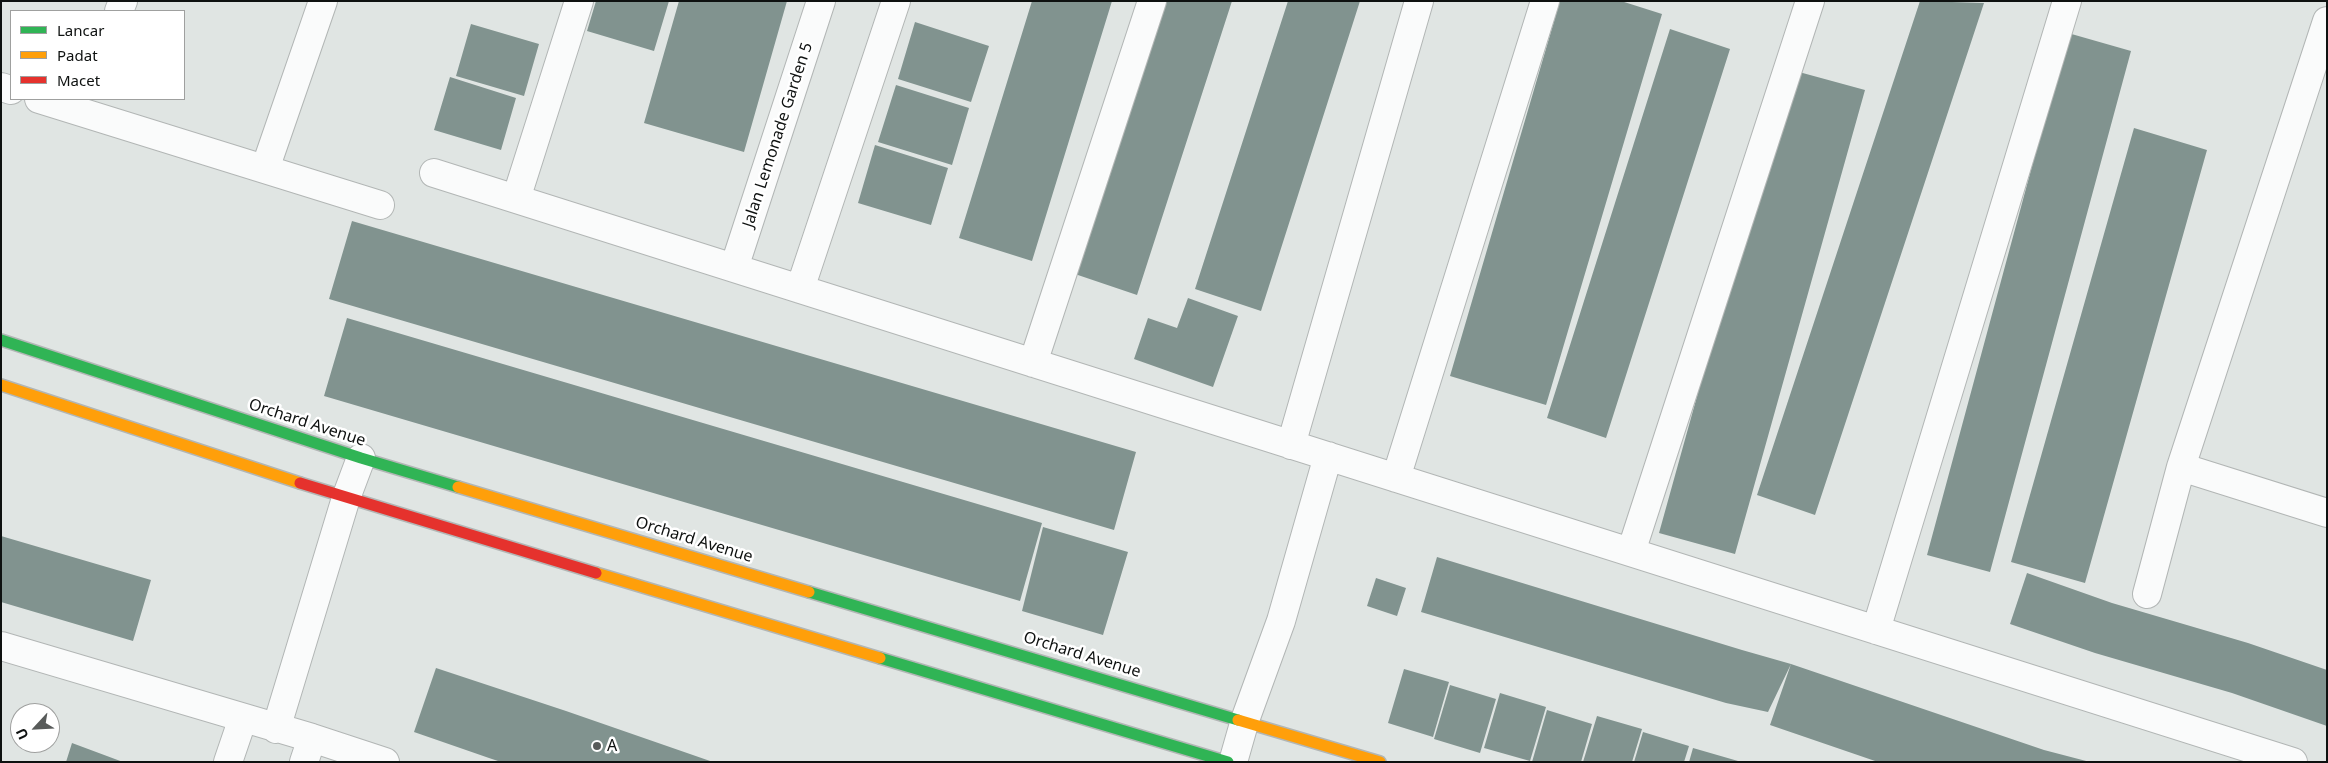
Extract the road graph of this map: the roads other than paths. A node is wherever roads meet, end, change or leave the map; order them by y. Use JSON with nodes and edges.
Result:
{"nodes":[{"id":1,"x":323,"y":1,"type":"edge"},
{"id":2,"x":579,"y":1,"type":"edge"},
{"id":3,"x":821,"y":1,"type":"edge"},
{"id":4,"x":896,"y":1,"type":"edge"},
{"id":5,"x":1152,"y":1,"type":"edge"},
{"id":6,"x":1419,"y":1,"type":"edge"},
{"id":7,"x":1545,"y":1,"type":"edge"},
{"id":8,"x":1810,"y":1,"type":"edge"},
{"id":9,"x":2067,"y":1,"type":"edge"},
{"id":10,"x":2327,"y":21,"type":"edge"},
{"id":11,"x":46,"y":100,"type":"edge"},
{"id":12,"x":87,"y":106,"type":"edge"},
{"id":13,"x":265,"y":169,"type":"junction"},
{"id":14,"x":434,"y":173,"type":"dead end"},
{"id":15,"x":516,"y":199,"type":"junction"},
{"id":16,"x":380,"y":205,"type":"dead end"},
{"id":17,"x":734,"y":268,"type":"junction"},
{"id":18,"x":800,"y":289,"type":"junction"},
{"id":19,"x":1,"y":340,"type":"edge"},
{"id":20,"x":1033,"y":363,"type":"junction"},
{"id":21,"x":1,"y":386,"type":"edge"},
{"id":22,"x":1291,"y":444,"type":"junction"},
{"id":23,"x":1328,"y":456,"type":"junction"},
{"id":24,"x":361,"y":458,"type":"junction"},
{"id":25,"x":2181,"y":467,"type":"junction"},
{"id":26,"x":1396,"y":478,"type":"junction"},
{"id":27,"x":346,"y":498,"type":"junction"},
{"id":28,"x":2327,"y":513,"type":"edge"},
{"id":29,"x":1631,"y":552,"type":"junction"},
{"id":30,"x":2147,"y":594,"type":"dead end"},
{"id":31,"x":1876,"y":630,"type":"junction"},
{"id":32,"x":1,"y":646,"type":"edge"},
{"id":33,"x":243,"y":718,"type":"junction"},
{"id":34,"x":1245,"y":720,"type":"junction"},
{"id":35,"x":276,"y":729,"type":"junction"},
{"id":36,"x":308,"y":750,"type":"edge"},
{"id":37,"x":228,"y":762,"type":"edge"},
{"id":38,"x":385,"y":762,"type":"edge"},
{"id":39,"x":1228,"y":762,"type":"edge"},
{"id":40,"x":1233,"y":762,"type":"edge"},
{"id":41,"x":1380,"y":762,"type":"edge"},
{"id":42,"x":2293,"y":762,"type":"edge"}],
"edges":[{"from":1,"to":13,"type":"street"},
{"from":2,"to":15,"type":"street"},
{"from":3,"to":17,"type":"street","name":"Jalan Lemonade Garden 5"},
{"from":4,"to":18,"type":"street"},
{"from":5,"to":20,"type":"street"},
{"from":6,"to":22,"type":"street"},
{"from":7,"to":26,"type":"street"},
{"from":8,"to":29,"type":"street"},
{"from":9,"to":31,"type":"street"},
{"from":10,"to":25,"type":"street"},
{"from":11,"to":12,"type":"street"},
{"from":12,"to":13,"type":"street"},
{"from":13,"to":16,"type":"street"},
{"from":14,"to":15,"type":"street"},
{"from":15,"to":17,"type":"street"},
{"from":17,"to":18,"type":"street"},
{"from":18,"to":20,"type":"street"},
{"from":19,"to":24,"type":"street","name":"Orchard Avenue"},
{"from":20,"to":22,"type":"street"},
{"from":21,"to":27,"type":"street"},
{"from":22,"to":23,"type":"street"},
{"from":23,"to":26,"type":"street"},
{"from":23,"to":34,"type":"street"},
{"from":24,"to":27,"type":"street"},
{"from":24,"to":34,"type":"street","name":"Orchard Avenue"},
{"from":25,"to":28,"type":"street"},
{"from":25,"to":30,"type":"street"},
{"from":26,"to":29,"type":"street"},
{"from":27,"to":35,"type":"street"},
{"from":27,"to":39,"type":"street"},
{"from":29,"to":31,"type":"street"},
{"from":31,"to":42,"type":"street"},
{"from":32,"to":33,"type":"street"},
{"from":33,"to":35,"type":"street"},
{"from":33,"to":37,"type":"street"},
{"from":34,"to":40,"type":"street"},
{"from":34,"to":41,"type":"street","name":"Orchard Avenue"},
{"from":35,"to":36,"type":"street"},
{"from":36,"to":38,"type":"street"}]}
